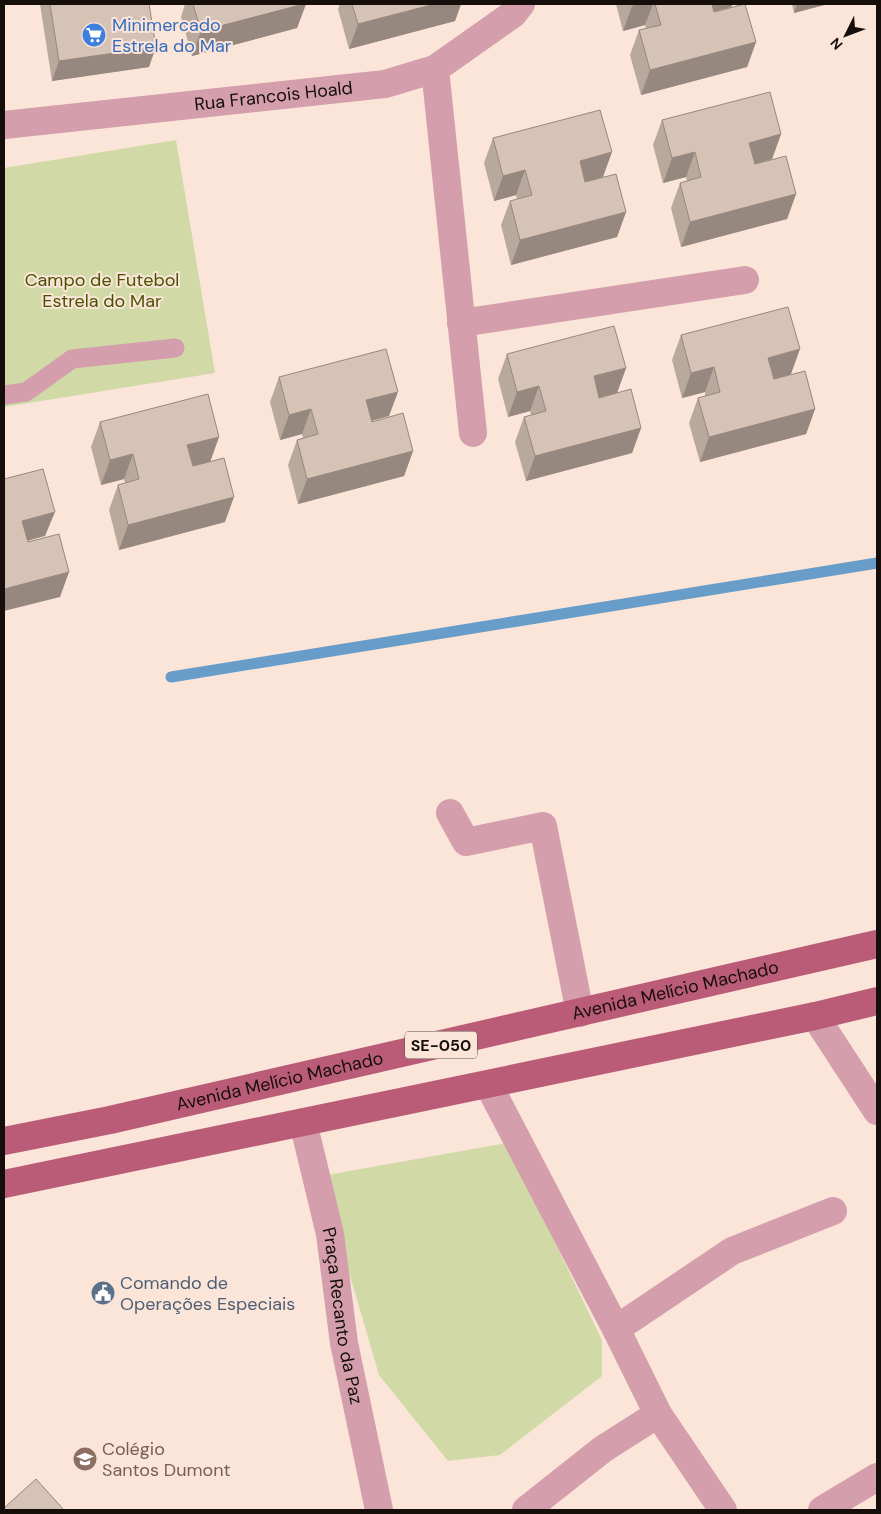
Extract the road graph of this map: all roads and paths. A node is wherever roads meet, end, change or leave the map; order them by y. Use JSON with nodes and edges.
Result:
{"nodes":[{"id":1,"x":521,"y":4,"type":"edge"},
{"id":2,"x":435,"y":69,"type":"junction"},
{"id":3,"x":4,"y":125,"type":"edge"},
{"id":4,"x":745,"y":280,"type":"dead end"},
{"id":5,"x":461,"y":323,"type":"junction"},
{"id":6,"x":174,"y":348,"type":"dead end"},
{"id":7,"x":4,"y":395,"type":"edge"},
{"id":8,"x":472,"y":434,"type":"dead end"},
{"id":9,"x":450,"y":813,"type":"dead end"},
{"id":10,"x":877,"y":944,"type":"edge"},
{"id":11,"x":877,"y":1001,"type":"edge"},
{"id":12,"x":580,"y":1013,"type":"junction"},
{"id":13,"x":815,"y":1016,"type":"junction"},
{"id":14,"x":488,"y":1084,"type":"junction"},
{"id":15,"x":877,"y":1111,"type":"edge"},
{"id":16,"x":303,"y":1122,"type":"junction"},
{"id":17,"x":4,"y":1141,"type":"edge"},
{"id":18,"x":4,"y":1184,"type":"edge"},
{"id":19,"x":833,"y":1211,"type":"dead end"},
{"id":20,"x":616,"y":1328,"type":"junction"},
{"id":21,"x":658,"y":1414,"type":"junction"},
{"id":22,"x":877,"y":1477,"type":"edge"},
{"id":23,"x":379,"y":1510,"type":"edge"},
{"id":24,"x":526,"y":1510,"type":"edge"},
{"id":25,"x":723,"y":1510,"type":"edge"},
{"id":26,"x":822,"y":1510,"type":"edge"}],
"edges":[{"from":1,"to":2,"type":"street","name":"Rua Francois Hoald"},
{"from":2,"to":3,"type":"street","name":"Rua Francois Hoald"},
{"from":2,"to":5,"type":"street"},
{"from":4,"to":5,"type":"street"},
{"from":5,"to":8,"type":"street"},
{"from":6,"to":7,"type":"lane"},
{"from":9,"to":12,"type":"street"},
{"from":10,"to":12,"type":"main road","name":"Avenida Melício Machado","number":"SE-050"},
{"from":11,"to":13,"type":"main road"},
{"from":12,"to":17,"type":"main road","name":"Avenida Melício Machado","number":"SE-050"},
{"from":13,"to":14,"type":"main road"},
{"from":13,"to":15,"type":"street"},
{"from":14,"to":16,"type":"main road"},
{"from":14,"to":20,"type":"street"},
{"from":16,"to":18,"type":"main road"},
{"from":16,"to":23,"type":"street","name":"Praça Recanto da Paz"},
{"from":19,"to":20,"type":"street"},
{"from":20,"to":21,"type":"street"},
{"from":21,"to":24,"type":"street"},
{"from":21,"to":25,"type":"street"},
{"from":22,"to":26,"type":"street"}]}
